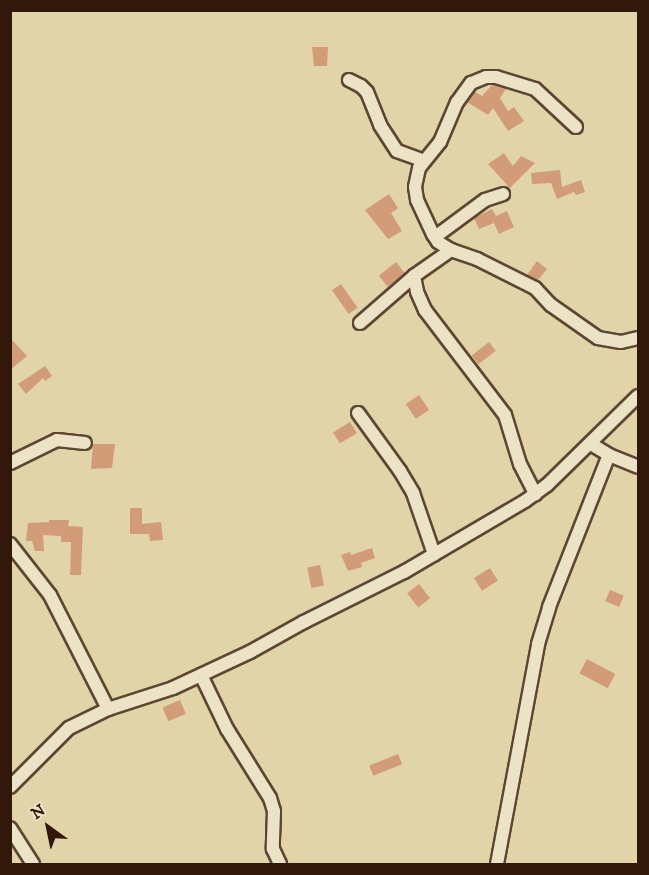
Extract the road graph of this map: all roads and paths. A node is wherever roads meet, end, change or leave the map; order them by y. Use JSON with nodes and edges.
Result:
{"nodes":[{"id":1,"x":348,"y":80,"type":"dead end"},
{"id":2,"x":576,"y":128,"type":"dead end"},
{"id":3,"x":424,"y":161,"type":"junction"},
{"id":4,"x":503,"y":194,"type":"dead end"},
{"id":5,"x":435,"y":237,"type":"junction"},
{"id":6,"x":451,"y":250,"type":"junction"},
{"id":7,"x":414,"y":276,"type":"junction"},
{"id":8,"x":360,"y":323,"type":"dead end"},
{"id":9,"x":639,"y":338,"type":"edge"},
{"id":10,"x":639,"y":396,"type":"edge"},
{"id":11,"x":358,"y":413,"type":"dead end"},
{"id":12,"x":85,"y":443,"type":"dead end"},
{"id":13,"x":591,"y":444,"type":"junction"},
{"id":14,"x":609,"y":455,"type":"junction"},
{"id":15,"x":10,"y":463,"type":"edge"},
{"id":16,"x":639,"y":467,"type":"edge"},
{"id":17,"x":535,"y":494,"type":"junction"},
{"id":18,"x":10,"y":544,"type":"edge"},
{"id":19,"x":434,"y":554,"type":"junction"},
{"id":20,"x":201,"y":675,"type":"junction"},
{"id":21,"x":108,"y":709,"type":"junction"},
{"id":22,"x":10,"y":787,"type":"edge"},
{"id":23,"x":10,"y":828,"type":"edge"},
{"id":24,"x":33,"y":864,"type":"edge"},
{"id":25,"x":280,"y":864,"type":"edge"},
{"id":26,"x":497,"y":864,"type":"edge"}],
"edges":[{"from":1,"to":3,"type":"street"},
{"from":2,"to":3,"type":"street"},
{"from":3,"to":5,"type":"street"},
{"from":4,"to":5,"type":"street"},
{"from":5,"to":6,"type":"street"},
{"from":6,"to":7,"type":"street"},
{"from":6,"to":9,"type":"street"},
{"from":7,"to":8,"type":"street"},
{"from":7,"to":17,"type":"street"},
{"from":10,"to":13,"type":"street"},
{"from":11,"to":19,"type":"street"},
{"from":12,"to":15,"type":"street"},
{"from":13,"to":14,"type":"street"},
{"from":13,"to":17,"type":"street"},
{"from":14,"to":16,"type":"street"},
{"from":14,"to":26,"type":"street"},
{"from":17,"to":19,"type":"street"},
{"from":18,"to":21,"type":"street"},
{"from":19,"to":20,"type":"street"},
{"from":20,"to":21,"type":"street"},
{"from":20,"to":25,"type":"street"},
{"from":21,"to":22,"type":"street"},
{"from":23,"to":24,"type":"street"}]}
